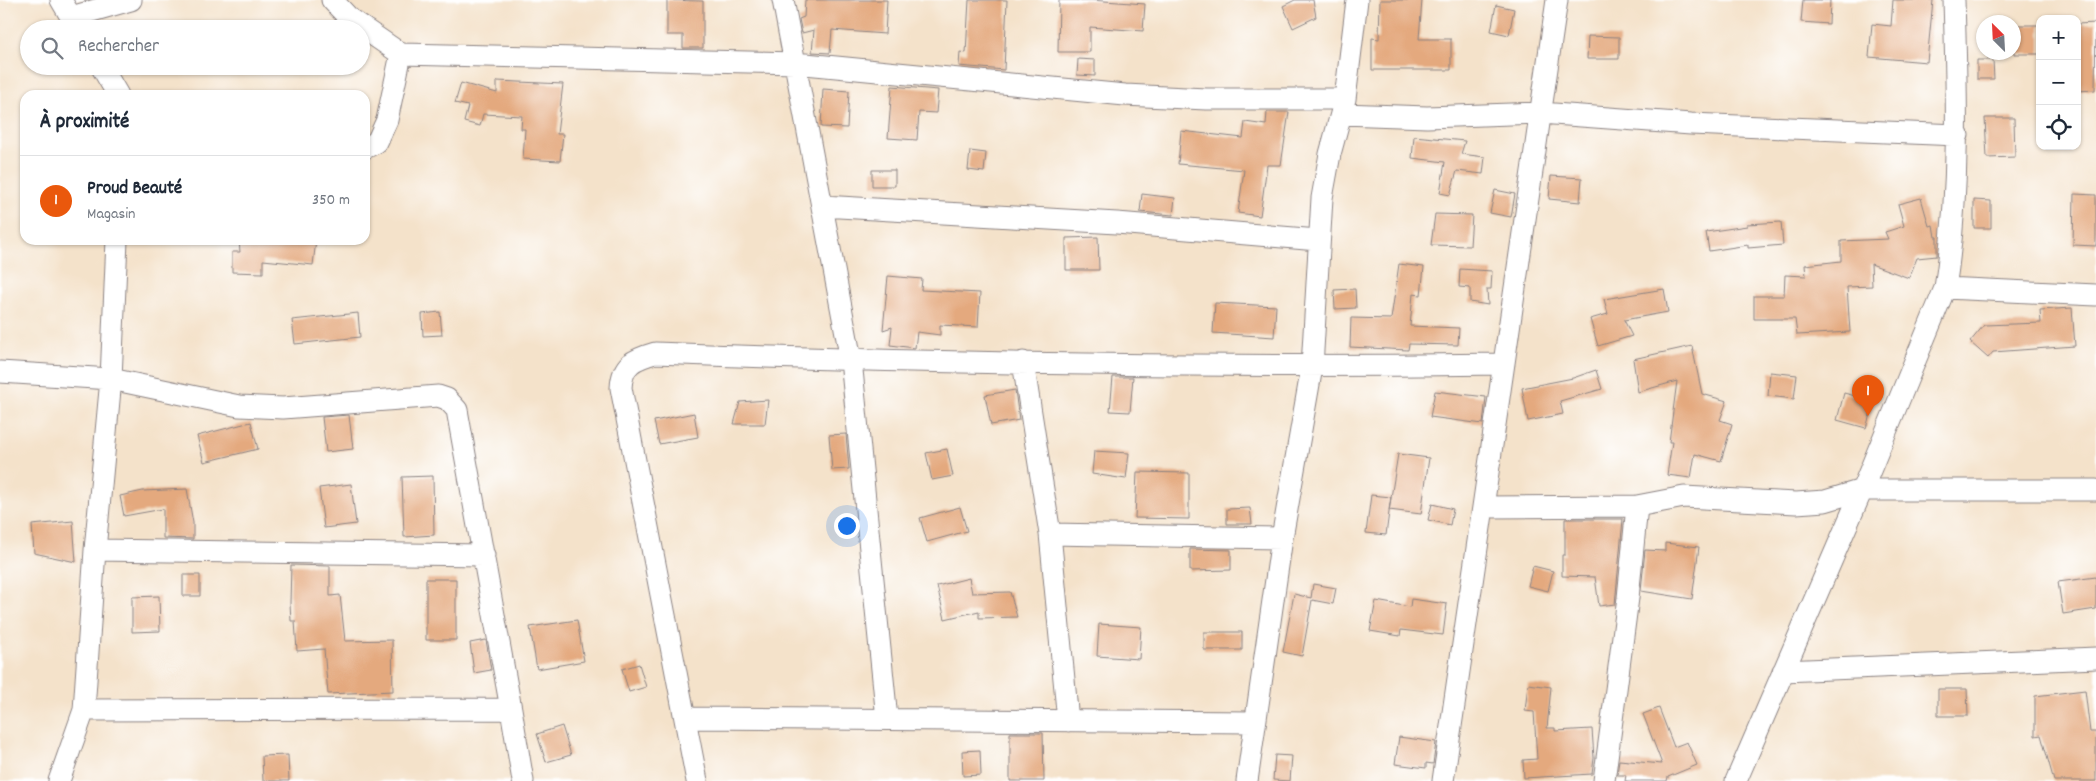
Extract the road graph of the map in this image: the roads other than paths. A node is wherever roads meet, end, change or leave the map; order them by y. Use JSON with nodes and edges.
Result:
{"nodes":[{"id":1,"x":131,"y":0,"type":"edge"},
{"id":2,"x":332,"y":0,"type":"edge"},
{"id":3,"x":783,"y":0,"type":"edge"},
{"id":4,"x":1357,"y":0,"type":"edge"},
{"id":5,"x":1557,"y":0,"type":"edge"},
{"id":6,"x":1954,"y":0,"type":"edge"},
{"id":7,"x":70,"y":15,"type":"edge"},
{"id":8,"x":351,"y":20,"type":"edge"},
{"id":9,"x":370,"y":33,"type":"edge"},
{"id":10,"x":401,"y":54,"type":"junction"},
{"id":11,"x":795,"y":63,"type":"junction"},
{"id":12,"x":106,"y":75,"type":"edge"},
{"id":13,"x":115,"y":90,"type":"edge"},
{"id":14,"x":1343,"y":106,"type":"junction"},
{"id":15,"x":1540,"y":113,"type":"junction"},
{"id":16,"x":1958,"y":135,"type":"junction"},
{"id":17,"x":370,"y":146,"type":"edge"},
{"id":18,"x":822,"y":206,"type":"junction"},
{"id":19,"x":1318,"y":240,"type":"junction"},
{"id":20,"x":117,"y":245,"type":"edge"},
{"id":21,"x":1945,"y":288,"type":"junction"},
{"id":22,"x":2096,"y":295,"type":"edge"},
{"id":23,"x":851,"y":360,"type":"junction"},
{"id":24,"x":1023,"y":362,"type":"junction"},
{"id":25,"x":1504,"y":364,"type":"junction"},
{"id":26,"x":1312,"y":367,"type":"junction"},
{"id":27,"x":0,"y":372,"type":"edge"},
{"id":28,"x":111,"y":379,"type":"junction"},
{"id":29,"x":1862,"y":490,"type":"junction"},
{"id":30,"x":2096,"y":490,"type":"edge"},
{"id":31,"x":1637,"y":506,"type":"junction"},
{"id":32,"x":1483,"y":507,"type":"junction"},
{"id":33,"x":1050,"y":534,"type":"junction"},
{"id":34,"x":1282,"y":538,"type":"junction"},
{"id":35,"x":95,"y":550,"type":"junction"},
{"id":36,"x":484,"y":555,"type":"junction"},
{"id":37,"x":2096,"y":658,"type":"edge"},
{"id":38,"x":1783,"y":671,"type":"junction"},
{"id":39,"x":510,"y":709,"type":"junction"},
{"id":40,"x":84,"y":710,"type":"junction"},
{"id":41,"x":686,"y":718,"type":"junction"},
{"id":42,"x":887,"y":719,"type":"junction"},
{"id":43,"x":1068,"y":721,"type":"junction"},
{"id":44,"x":1254,"y":722,"type":"junction"},
{"id":45,"x":59,"y":781,"type":"edge"},
{"id":46,"x":523,"y":781,"type":"edge"},
{"id":47,"x":698,"y":781,"type":"edge"},
{"id":48,"x":1247,"y":781,"type":"edge"},
{"id":49,"x":1443,"y":781,"type":"edge"},
{"id":50,"x":1604,"y":781,"type":"edge"},
{"id":51,"x":1736,"y":781,"type":"edge"}],
"edges":[{"from":1,"to":7,"type":"street"},
{"from":2,"to":8,"type":"street"},
{"from":3,"to":11,"type":"street"},
{"from":4,"to":14,"type":"street"},
{"from":5,"to":15,"type":"street"},
{"from":6,"to":16,"type":"street"},
{"from":9,"to":10,"type":"street"},
{"from":10,"to":11,"type":"street"},
{"from":10,"to":17,"type":"street"},
{"from":11,"to":14,"type":"street"},
{"from":11,"to":18,"type":"street"},
{"from":12,"to":13,"type":"street"},
{"from":14,"to":15,"type":"street"},
{"from":14,"to":19,"type":"street"},
{"from":15,"to":16,"type":"street"},
{"from":15,"to":25,"type":"street"},
{"from":16,"to":21,"type":"street"},
{"from":18,"to":19,"type":"street"},
{"from":18,"to":23,"type":"street"},
{"from":19,"to":26,"type":"street"},
{"from":20,"to":28,"type":"street"},
{"from":21,"to":22,"type":"street"},
{"from":21,"to":29,"type":"street"},
{"from":23,"to":24,"type":"street"},
{"from":23,"to":41,"type":"street"},
{"from":23,"to":42,"type":"street"},
{"from":24,"to":26,"type":"street"},
{"from":24,"to":33,"type":"street"},
{"from":25,"to":26,"type":"street"},
{"from":25,"to":32,"type":"street"},
{"from":26,"to":34,"type":"street"},
{"from":27,"to":28,"type":"street"},
{"from":28,"to":35,"type":"street"},
{"from":28,"to":36,"type":"street"},
{"from":29,"to":30,"type":"street"},
{"from":29,"to":31,"type":"street"},
{"from":29,"to":38,"type":"street"},
{"from":31,"to":32,"type":"street"},
{"from":31,"to":50,"type":"street"},
{"from":32,"to":49,"type":"street"},
{"from":33,"to":34,"type":"street"},
{"from":33,"to":43,"type":"street"},
{"from":34,"to":44,"type":"street"},
{"from":35,"to":36,"type":"street"},
{"from":35,"to":40,"type":"street"},
{"from":36,"to":39,"type":"street"},
{"from":37,"to":38,"type":"street"},
{"from":38,"to":51,"type":"street"},
{"from":39,"to":40,"type":"street"},
{"from":39,"to":46,"type":"street"},
{"from":40,"to":45,"type":"street"},
{"from":41,"to":42,"type":"street"},
{"from":41,"to":47,"type":"street"},
{"from":42,"to":43,"type":"street"},
{"from":43,"to":44,"type":"street"},
{"from":44,"to":48,"type":"street"}]}
